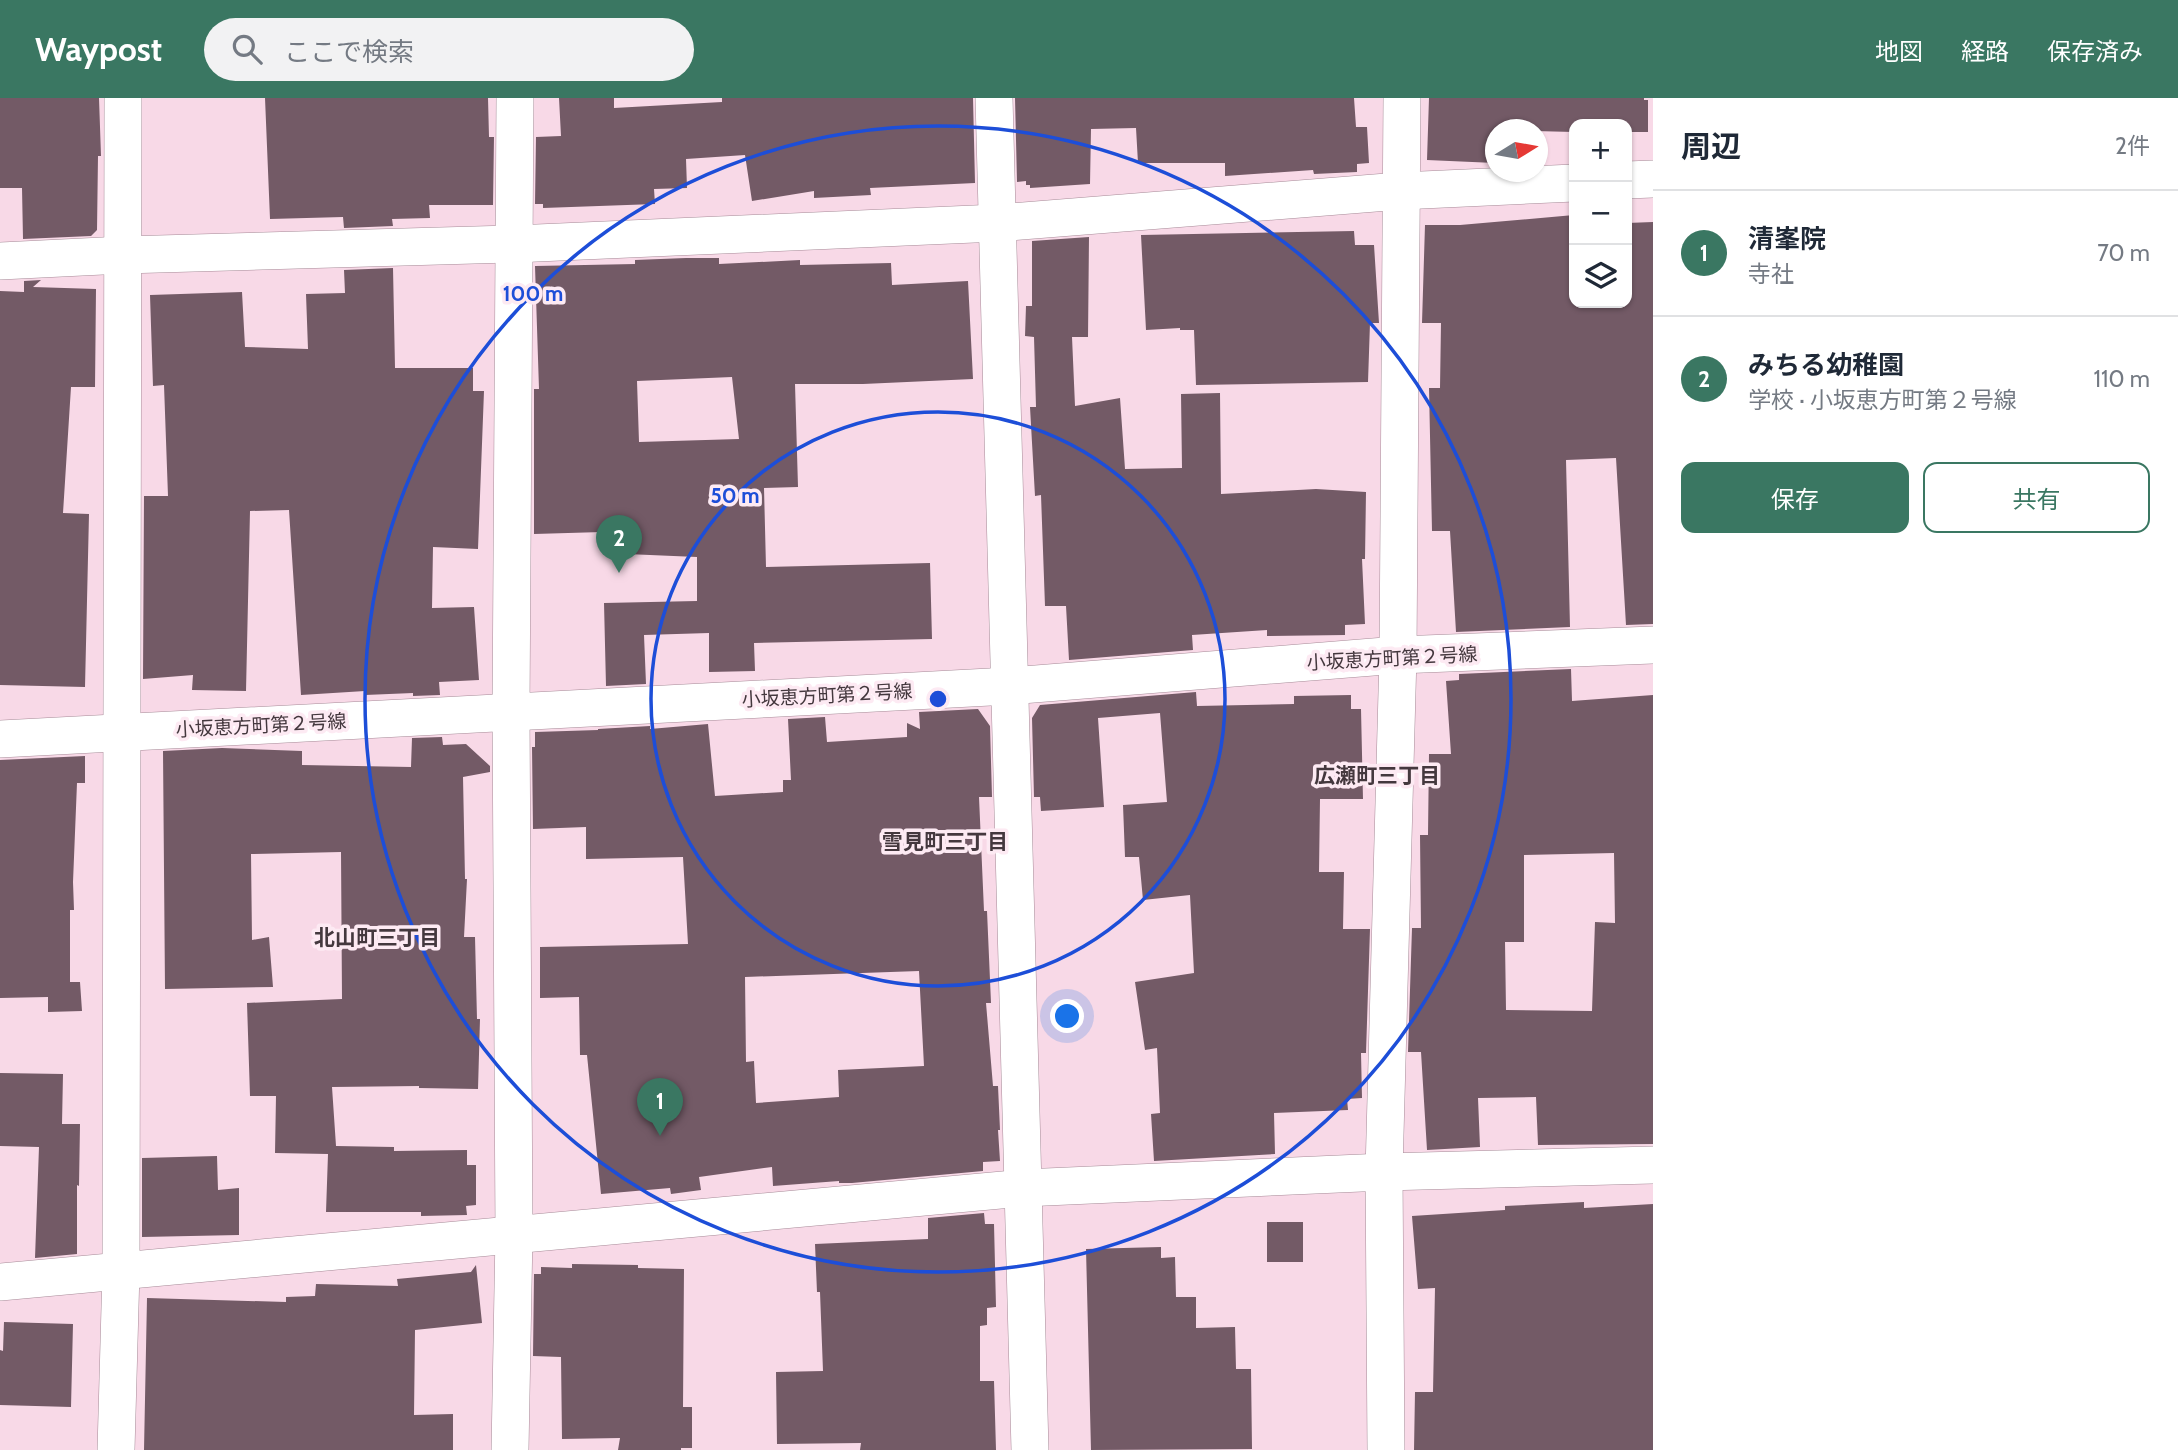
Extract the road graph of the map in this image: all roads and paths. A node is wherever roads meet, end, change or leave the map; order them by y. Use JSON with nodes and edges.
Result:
{"nodes":[{"id":1,"x":123,"y":98,"type":"edge"},
{"id":2,"x":515,"y":98,"type":"edge"},
{"id":3,"x":994,"y":98,"type":"edge"},
{"id":4,"x":1402,"y":98,"type":"edge"},
{"id":5,"x":1653,"y":179,"type":"edge"},
{"id":6,"x":1632,"y":180,"type":"edge"},
{"id":7,"x":1569,"y":183,"type":"edge"},
{"id":8,"x":1400,"y":191,"type":"junction"},
{"id":9,"x":997,"y":223,"type":"junction"},
{"id":10,"x":514,"y":244,"type":"junction"},
{"id":11,"x":123,"y":255,"type":"junction"},
{"id":12,"x":0,"y":261,"type":"edge"},
{"id":13,"x":1653,"y":645,"type":"edge"},
{"id":14,"x":1398,"y":655,"type":"junction"},
{"id":15,"x":1009,"y":686,"type":"junction"},
{"id":16,"x":511,"y":712,"type":"junction"},
{"id":17,"x":122,"y":732,"type":"junction"},
{"id":18,"x":0,"y":739,"type":"edge"},
{"id":19,"x":1653,"y":1165,"type":"edge"},
{"id":20,"x":1384,"y":1172,"type":"junction"},
{"id":21,"x":1023,"y":1188,"type":"junction"},
{"id":22,"x":514,"y":1234,"type":"junction"},
{"id":23,"x":121,"y":1271,"type":"junction"},
{"id":24,"x":0,"y":1282,"type":"edge"},
{"id":25,"x":116,"y":1450,"type":"edge"},
{"id":26,"x":510,"y":1450,"type":"edge"},
{"id":27,"x":1030,"y":1450,"type":"edge"},
{"id":28,"x":1386,"y":1450,"type":"edge"}],
"edges":[{"from":1,"to":11,"type":"street"},
{"from":2,"to":10,"type":"street"},
{"from":3,"to":9,"type":"street"},
{"from":4,"to":8,"type":"street"},
{"from":5,"to":6,"type":"street"},
{"from":7,"to":8,"type":"street"},
{"from":8,"to":9,"type":"street"},
{"from":8,"to":14,"type":"street"},
{"from":9,"to":10,"type":"street"},
{"from":9,"to":15,"type":"street"},
{"from":10,"to":11,"type":"street"},
{"from":10,"to":16,"type":"street"},
{"from":11,"to":12,"type":"street"},
{"from":11,"to":17,"type":"street"},
{"from":13,"to":14,"type":"street","name":"小坂恵方町第２号線"},
{"from":14,"to":15,"type":"street","name":"小坂恵方町第２号線"},
{"from":14,"to":20,"type":"street"},
{"from":15,"to":16,"type":"street","name":"小坂恵方町第２号線"},
{"from":15,"to":21,"type":"street"},
{"from":16,"to":17,"type":"street","name":"小坂恵方町第２号線"},
{"from":16,"to":22,"type":"street"},
{"from":17,"to":18,"type":"street","name":"小坂恵方町第２号線"},
{"from":17,"to":23,"type":"street"},
{"from":19,"to":20,"type":"street"},
{"from":20,"to":21,"type":"street"},
{"from":20,"to":28,"type":"street"},
{"from":21,"to":22,"type":"street"},
{"from":21,"to":27,"type":"street"},
{"from":22,"to":23,"type":"street"},
{"from":22,"to":26,"type":"street"},
{"from":23,"to":24,"type":"street"},
{"from":23,"to":25,"type":"street"}]}
